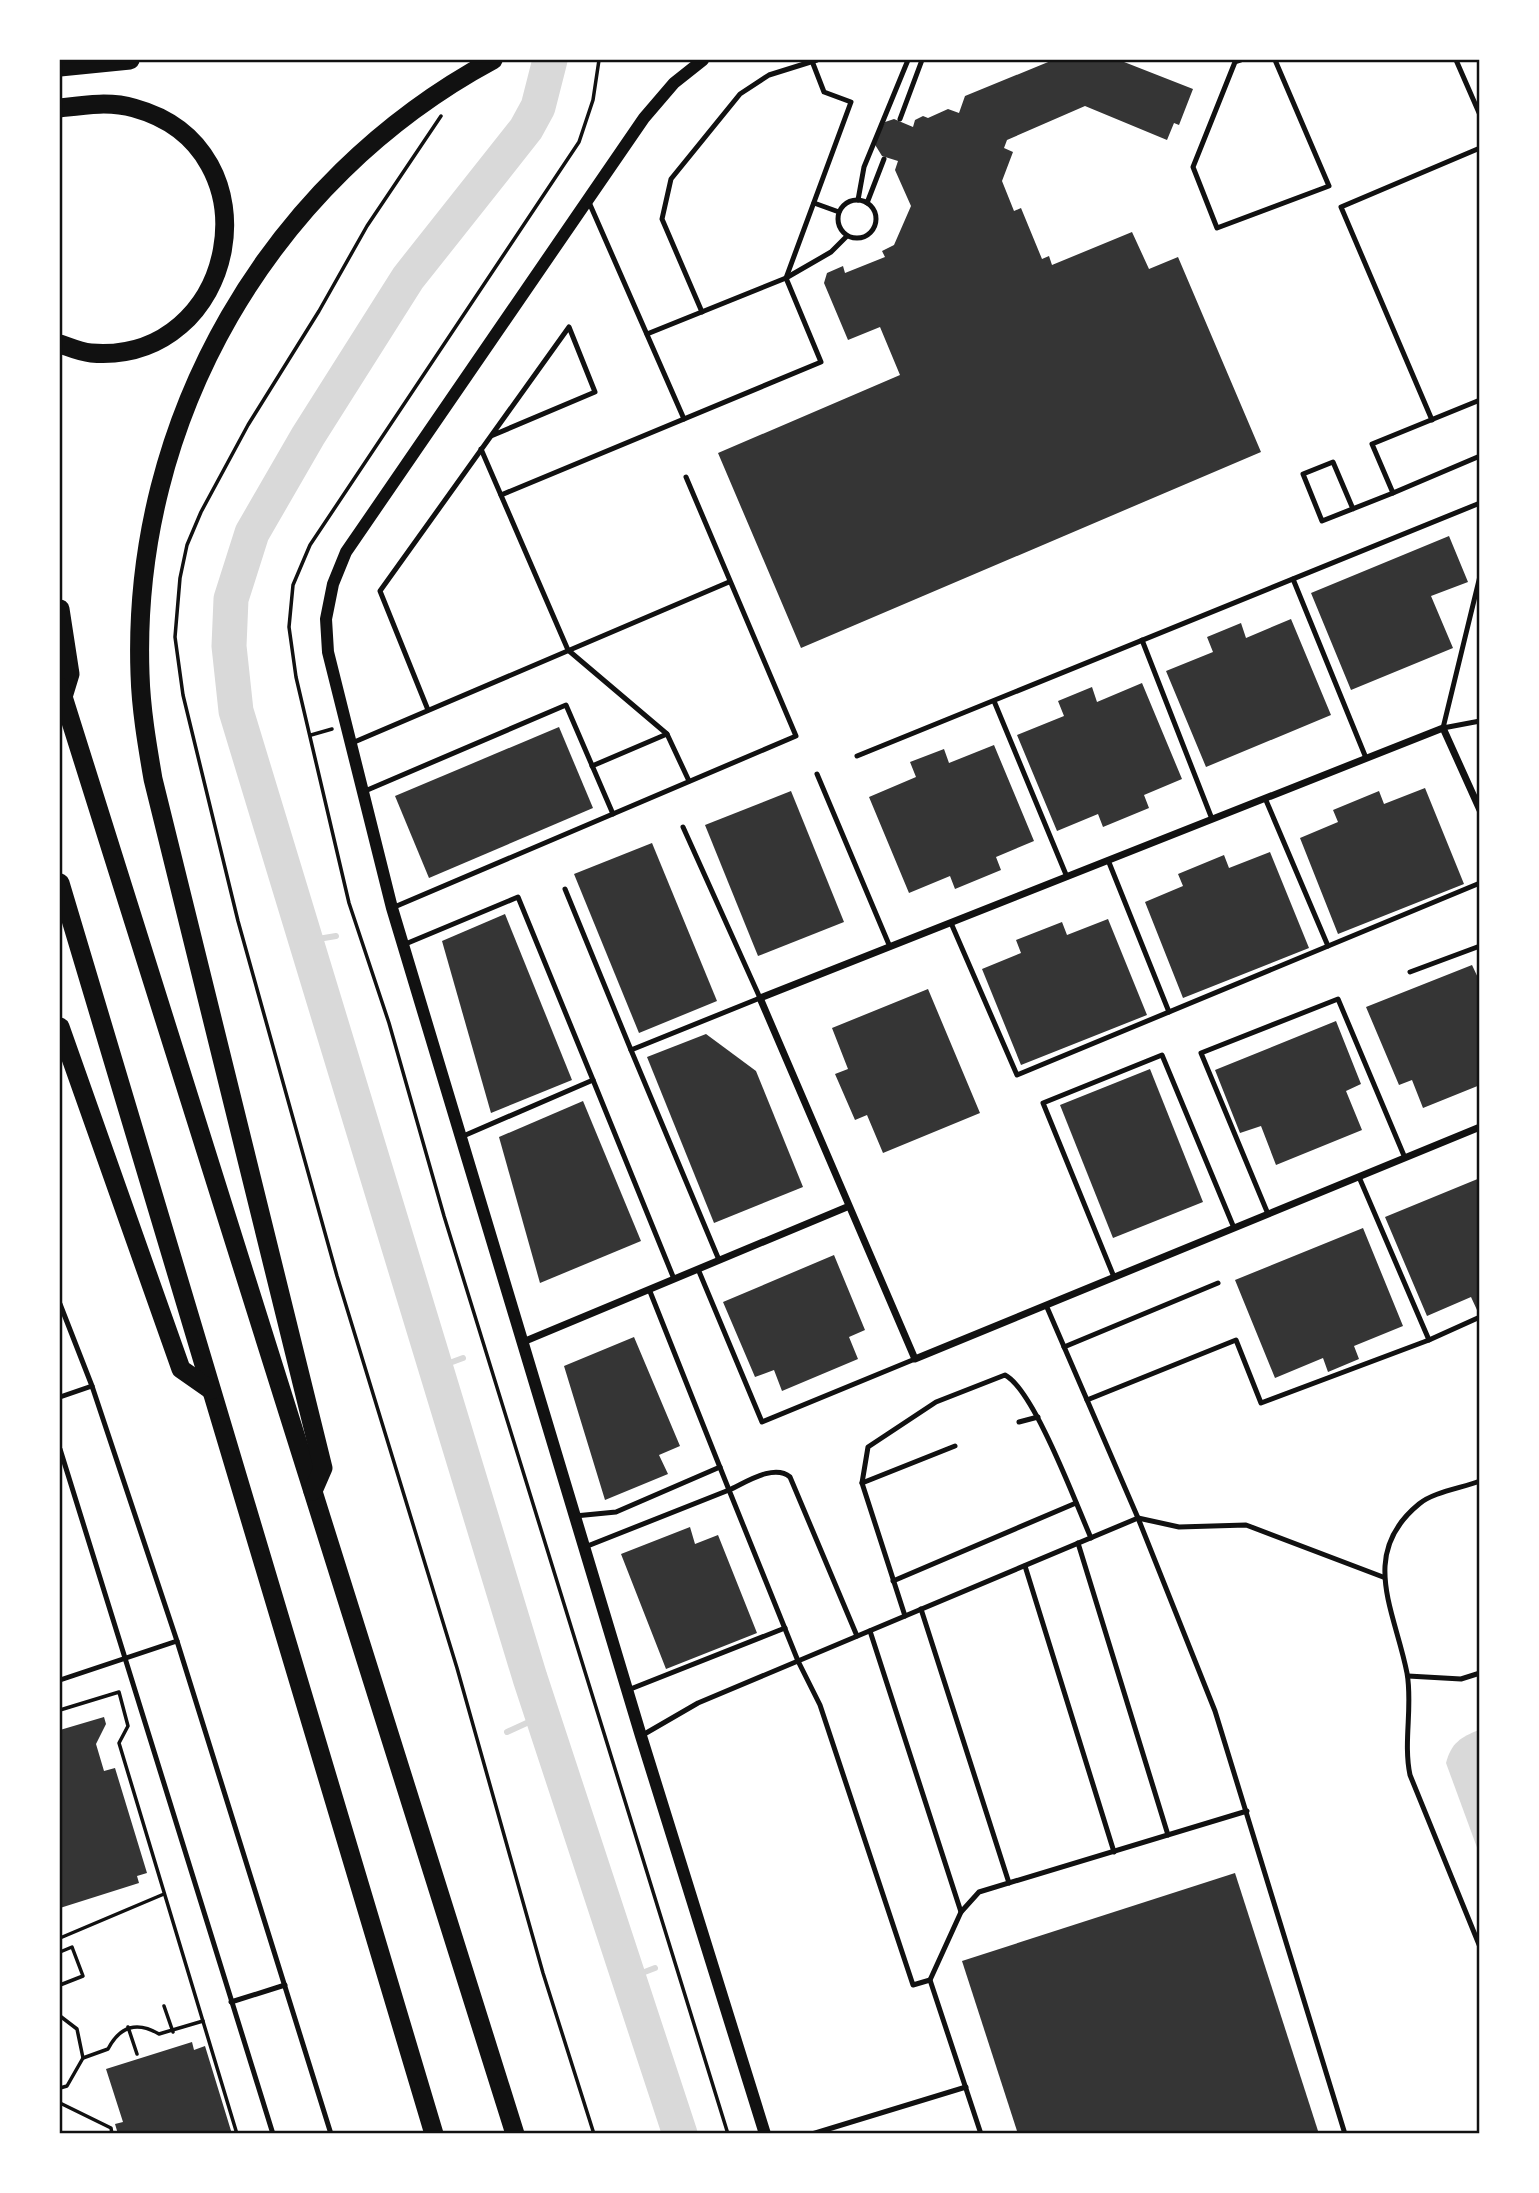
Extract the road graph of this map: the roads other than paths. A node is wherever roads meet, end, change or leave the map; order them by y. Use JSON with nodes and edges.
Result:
{"nodes":[{"id":1,"x":130,"y":60,"type":"edge"},
{"id":2,"x":493,"y":60,"type":"edge"},
{"id":3,"x":703,"y":60,"type":"edge"},
{"id":4,"x":814,"y":60,"type":"edge"},
{"id":5,"x":908,"y":60,"type":"edge"},
{"id":6,"x":922,"y":60,"type":"edge"},
{"id":7,"x":1235,"y":60,"type":"edge"},
{"id":8,"x":1275,"y":60,"type":"edge"},
{"id":9,"x":1456,"y":60,"type":"edge"},
{"id":10,"x":60,"y":67,"type":"edge"},
{"id":11,"x":60,"y":108,"type":"edge"},
{"id":12,"x":1479,"y":115,"type":"edge"},
{"id":13,"x":900,"y":119,"type":"dead end"},
{"id":14,"x":1479,"y":148,"type":"edge"},
{"id":15,"x":884,"y":159,"type":"dead end"},
{"id":16,"x":588,"y":200,"type":"junction"},
{"id":17,"x":858,"y":200,"type":"junction"},
{"id":18,"x":814,"y":203,"type":"junction"},
{"id":19,"x":867,"y":203,"type":"junction"},
{"id":20,"x":839,"y":212,"type":"junction"},
{"id":21,"x":846,"y":236,"type":"junction"},
{"id":22,"x":786,"y":278,"type":"junction"},
{"id":23,"x":702,"y":312,"type":"junction"},
{"id":24,"x":647,"y":334,"type":"junction"},
{"id":25,"x":60,"y":344,"type":"edge"},
{"id":26,"x":1479,"y":400,"type":"edge"},
{"id":27,"x":684,"y":419,"type":"junction"},
{"id":28,"x":1432,"y":420,"type":"junction"},
{"id":29,"x":491,"y":436,"type":"junction"},
{"id":30,"x":481,"y":449,"type":"junction"},
{"id":31,"x":1479,"y":456,"type":"edge"},
{"id":32,"x":685,"y":477,"type":"dead end"},
{"id":33,"x":1393,"y":493,"type":"junction"},
{"id":34,"x":501,"y":495,"type":"junction"},
{"id":35,"x":1479,"y":503,"type":"edge"},
{"id":36,"x":1353,"y":509,"type":"junction"},
{"id":37,"x":1479,"y":576,"type":"edge"},
{"id":38,"x":1293,"y":579,"type":"junction"},
{"id":39,"x":729,"y":582,"type":"junction"},
{"id":40,"x":1479,"y":585,"type":"edge"},
{"id":41,"x":60,"y":609,"type":"edge"},
{"id":42,"x":1142,"y":640,"type":"junction"},
{"id":43,"x":568,"y":650,"type":"junction"},
{"id":44,"x":61,"y":692,"type":"edge"},
{"id":45,"x":994,"y":701,"type":"junction"},
{"id":46,"x":428,"y":710,"type":"junction"},
{"id":47,"x":1479,"y":721,"type":"edge"},
{"id":48,"x":1443,"y":728,"type":"junction"},
{"id":49,"x":667,"y":734,"type":"junction"},
{"id":50,"x":349,"y":744,"type":"junction"},
{"id":51,"x":857,"y":756,"type":"dead end"},
{"id":52,"x":1366,"y":758,"type":"junction"},
{"id":53,"x":592,"y":766,"type":"junction"},
{"id":54,"x":817,"y":774,"type":"dead end"},
{"id":55,"x":689,"y":781,"type":"junction"},
{"id":56,"x":362,"y":792,"type":"junction"},
{"id":57,"x":1265,"y":798,"type":"junction"},
{"id":58,"x":1479,"y":810,"type":"edge"},
{"id":59,"x":613,"y":814,"type":"junction"},
{"id":60,"x":1212,"y":819,"type":"junction"},
{"id":61,"x":683,"y":827,"type":"dead end"},
{"id":62,"x":1108,"y":860,"type":"junction"},
{"id":63,"x":1066,"y":877,"type":"junction"},
{"id":64,"x":60,"y":883,"type":"edge"},
{"id":65,"x":1479,"y":883,"type":"edge"},
{"id":66,"x":565,"y":889,"type":"dead end"},
{"id":67,"x":392,"y":908,"type":"junction"},
{"id":68,"x":951,"y":923,"type":"junction"},
{"id":69,"x":403,"y":945,"type":"junction"},
{"id":70,"x":1328,"y":946,"type":"junction"},
{"id":71,"x":1479,"y":946,"type":"edge"},
{"id":72,"x":890,"y":947,"type":"junction"},
{"id":73,"x":1410,"y":972,"type":"dead end"},
{"id":74,"x":760,"y":998,"type":"junction"},
{"id":75,"x":1169,"y":1012,"type":"junction"},
{"id":76,"x":60,"y":1027,"type":"edge"},
{"id":77,"x":631,"y":1050,"type":"junction"},
{"id":78,"x":593,"y":1080,"type":"junction"},
{"id":79,"x":1479,"y":1127,"type":"edge"},
{"id":80,"x":461,"y":1137,"type":"junction"},
{"id":81,"x":1405,"y":1158,"type":"junction"},
{"id":82,"x":1359,"y":1177,"type":"junction"},
{"id":83,"x":847,"y":1207,"type":"junction"},
{"id":84,"x":1268,"y":1214,"type":"junction"},
{"id":85,"x":1234,"y":1228,"type":"junction"},
{"id":86,"x":719,"y":1260,"type":"junction"},
{"id":87,"x":698,"y":1269,"type":"junction"},
{"id":88,"x":1114,"y":1277,"type":"junction"},
{"id":89,"x":674,"y":1279,"type":"junction"},
{"id":90,"x":1218,"y":1283,"type":"dead end"},
{"id":91,"x":649,"y":1289,"type":"junction"},
{"id":92,"x":60,"y":1304,"type":"edge"},
{"id":93,"x":1046,"y":1305,"type":"junction"},
{"id":94,"x":1479,"y":1317,"type":"edge"},
{"id":95,"x":1429,"y":1339,"type":"junction"},
{"id":96,"x":523,"y":1342,"type":"junction"},
{"id":97,"x":1064,"y":1348,"type":"junction"},
{"id":98,"x":915,"y":1359,"type":"junction"},
{"id":99,"x":92,"y":1387,"type":"junction"},
{"id":100,"x":211,"y":1390,"type":"junction"},
{"id":101,"x":60,"y":1397,"type":"edge"},
{"id":102,"x":1087,"y":1400,"type":"junction"},
{"id":103,"x":1038,"y":1417,"type":"junction"},
{"id":104,"x":1019,"y":1422,"type":"dead end"},
{"id":105,"x":955,"y":1446,"type":"dead end"},
{"id":106,"x":60,"y":1449,"type":"edge"},
{"id":107,"x":720,"y":1467,"type":"junction"},
{"id":108,"x":1479,"y":1481,"type":"edge"},
{"id":109,"x":862,"y":1483,"type":"junction"},
{"id":110,"x":729,"y":1490,"type":"junction"},
{"id":111,"x":313,"y":1491,"type":"junction"},
{"id":112,"x":1076,"y":1503,"type":"junction"},
{"id":113,"x":575,"y":1517,"type":"junction"},
{"id":114,"x":1138,"y":1518,"type":"junction"},
{"id":115,"x":1091,"y":1538,"type":"junction"},
{"id":116,"x":1078,"y":1544,"type":"junction"},
{"id":117,"x":584,"y":1547,"type":"junction"},
{"id":118,"x":1025,"y":1566,"type":"junction"},
{"id":119,"x":1383,"y":1577,"type":"junction"},
{"id":120,"x":893,"y":1581,"type":"junction"},
{"id":121,"x":921,"y":1609,"type":"junction"},
{"id":122,"x":905,"y":1616,"type":"junction"},
{"id":123,"x":785,"y":1628,"type":"junction"},
{"id":124,"x":870,"y":1631,"type":"junction"},
{"id":125,"x":857,"y":1636,"type":"junction"},
{"id":126,"x":177,"y":1641,"type":"junction"},
{"id":127,"x":124,"y":1658,"type":"junction"},
{"id":128,"x":798,"y":1661,"type":"junction"},
{"id":129,"x":1479,"y":1673,"type":"edge"},
{"id":130,"x":1408,"y":1676,"type":"junction"},
{"id":131,"x":60,"y":1680,"type":"edge"},
{"id":132,"x":628,"y":1690,"type":"junction"},
{"id":133,"x":641,"y":1736,"type":"junction"},
{"id":134,"x":1247,"y":1811,"type":"junction"},
{"id":135,"x":1168,"y":1835,"type":"junction"},
{"id":136,"x":1114,"y":1852,"type":"junction"},
{"id":137,"x":1009,"y":1883,"type":"junction"},
{"id":138,"x":961,"y":1912,"type":"junction"},
{"id":139,"x":1479,"y":1947,"type":"edge"},
{"id":140,"x":930,"y":1980,"type":"junction"},
{"id":141,"x":285,"y":1986,"type":"junction"},
{"id":142,"x":231,"y":2002,"type":"junction"},
{"id":143,"x":966,"y":2087,"type":"junction"},
{"id":144,"x":273,"y":2133,"type":"edge"},
{"id":145,"x":331,"y":2133,"type":"edge"},
{"id":146,"x":434,"y":2133,"type":"edge"},
{"id":147,"x":515,"y":2133,"type":"edge"},
{"id":148,"x":765,"y":2133,"type":"edge"},
{"id":149,"x":812,"y":2133,"type":"edge"},
{"id":150,"x":981,"y":2133,"type":"edge"},
{"id":151,"x":1345,"y":2133,"type":"edge"}],
"edges":[{"from":1,"to":10,"type":"highway"},
{"from":2,"to":111,"type":"highway"},
{"from":3,"to":16,"type":"street"},
{"from":4,"to":18,"type":"lane"},
{"from":4,"to":23,"type":"lane"},
{"from":5,"to":17,"type":"lane"},
{"from":6,"to":13,"type":"lane"},
{"from":7,"to":8,"type":"lane"},
{"from":9,"to":12,"type":"lane"},
{"from":11,"to":25,"type":"highway"},
{"from":14,"to":28,"type":"lane"},
{"from":15,"to":19,"type":"lane"},
{"from":16,"to":24,"type":"lane"},
{"from":16,"to":50,"type":"street"},
{"from":17,"to":19,"type":"lane"},
{"from":17,"to":20,"type":"lane"},
{"from":18,"to":20,"type":"lane"},
{"from":18,"to":22,"type":"lane"},
{"from":19,"to":21,"type":"lane"},
{"from":20,"to":21,"type":"lane"},
{"from":21,"to":22,"type":"lane"},
{"from":22,"to":23,"type":"lane"},
{"from":22,"to":27,"type":"lane"},
{"from":23,"to":24,"type":"lane"},
{"from":24,"to":27,"type":"lane"},
{"from":26,"to":28,"type":"lane"},
{"from":27,"to":34,"type":"lane"},
{"from":28,"to":33,"type":"lane"},
{"from":29,"to":29,"type":"lane"},
{"from":29,"to":30,"type":"lane"},
{"from":30,"to":34,"type":"lane"},
{"from":30,"to":46,"type":"lane"},
{"from":31,"to":33,"type":"lane"},
{"from":32,"to":39,"type":"lane"},
{"from":33,"to":36,"type":"lane"},
{"from":34,"to":43,"type":"lane"},
{"from":35,"to":38,"type":"lane"},
{"from":36,"to":36,"type":"lane"},
{"from":37,"to":40,"type":"lane"},
{"from":38,"to":42,"type":"lane"},
{"from":38,"to":52,"type":"lane"},
{"from":39,"to":43,"type":"lane"},
{"from":39,"to":55,"type":"lane"},
{"from":40,"to":48,"type":"lane"},
{"from":41,"to":44,"type":"highway"},
{"from":42,"to":45,"type":"lane"},
{"from":42,"to":60,"type":"lane"},
{"from":43,"to":46,"type":"lane"},
{"from":43,"to":49,"type":"lane"},
{"from":44,"to":111,"type":"highway"},
{"from":45,"to":51,"type":"lane"},
{"from":45,"to":63,"type":"lane"},
{"from":46,"to":50,"type":"lane"},
{"from":47,"to":48,"type":"lane"},
{"from":48,"to":52,"type":"street"},
{"from":48,"to":58,"type":"street"},
{"from":49,"to":53,"type":"lane"},
{"from":49,"to":55,"type":"lane"},
{"from":50,"to":56,"type":"street"},
{"from":52,"to":57,"type":"street"},
{"from":53,"to":56,"type":"lane"},
{"from":53,"to":59,"type":"lane"},
{"from":54,"to":72,"type":"lane"},
{"from":55,"to":59,"type":"lane"},
{"from":56,"to":67,"type":"street"},
{"from":57,"to":60,"type":"street"},
{"from":57,"to":70,"type":"lane"},
{"from":59,"to":67,"type":"lane"},
{"from":60,"to":62,"type":"street"},
{"from":61,"to":74,"type":"lane"},
{"from":62,"to":63,"type":"street"},
{"from":62,"to":75,"type":"lane"},
{"from":63,"to":68,"type":"street"},
{"from":64,"to":100,"type":"highway"},
{"from":65,"to":70,"type":"lane"},
{"from":66,"to":77,"type":"lane"},
{"from":67,"to":69,"type":"street"},
{"from":68,"to":72,"type":"street"},
{"from":68,"to":75,"type":"lane"},
{"from":69,"to":78,"type":"lane"},
{"from":69,"to":80,"type":"street"},
{"from":70,"to":75,"type":"lane"},
{"from":71,"to":73,"type":"lane"},
{"from":72,"to":74,"type":"street"},
{"from":74,"to":77,"type":"lane"},
{"from":74,"to":83,"type":"street"},
{"from":76,"to":100,"type":"highway"},
{"from":77,"to":86,"type":"lane"},
{"from":78,"to":80,"type":"lane"},
{"from":78,"to":89,"type":"lane"},
{"from":79,"to":81,"type":"street"},
{"from":80,"to":96,"type":"street"},
{"from":81,"to":82,"type":"street"},
{"from":81,"to":84,"type":"lane"},
{"from":82,"to":84,"type":"street"},
{"from":82,"to":95,"type":"lane"},
{"from":83,"to":86,"type":"street"},
{"from":83,"to":98,"type":"street"},
{"from":84,"to":85,"type":"street"},
{"from":85,"to":88,"type":"street"},
{"from":85,"to":88,"type":"lane"},
{"from":86,"to":87,"type":"street"},
{"from":87,"to":89,"type":"street"},
{"from":87,"to":98,"type":"lane"},
{"from":88,"to":93,"type":"street"},
{"from":89,"to":91,"type":"street"},
{"from":90,"to":97,"type":"lane"},
{"from":91,"to":96,"type":"street"},
{"from":91,"to":107,"type":"lane"},
{"from":92,"to":99,"type":"lane"},
{"from":93,"to":97,"type":"lane"},
{"from":93,"to":98,"type":"street"},
{"from":94,"to":95,"type":"lane"},
{"from":95,"to":102,"type":"lane"},
{"from":96,"to":113,"type":"street"},
{"from":97,"to":102,"type":"lane"},
{"from":99,"to":101,"type":"lane"},
{"from":99,"to":126,"type":"lane"},
{"from":100,"to":146,"type":"highway"},
{"from":102,"to":114,"type":"lane"},
{"from":103,"to":104,"type":"lane"},
{"from":103,"to":109,"type":"lane"},
{"from":103,"to":112,"type":"lane"},
{"from":105,"to":109,"type":"lane"},
{"from":106,"to":127,"type":"lane"},
{"from":107,"to":110,"type":"lane"},
{"from":107,"to":113,"type":"lane"},
{"from":108,"to":119,"type":"lane"},
{"from":109,"to":120,"type":"lane"},
{"from":110,"to":117,"type":"lane"},
{"from":110,"to":123,"type":"lane"},
{"from":110,"to":125,"type":"lane"},
{"from":111,"to":147,"type":"highway"},
{"from":112,"to":115,"type":"lane"},
{"from":112,"to":120,"type":"lane"},
{"from":113,"to":117,"type":"street"},
{"from":114,"to":115,"type":"lane"},
{"from":114,"to":119,"type":"lane"},
{"from":114,"to":134,"type":"lane"},
{"from":115,"to":116,"type":"lane"},
{"from":116,"to":118,"type":"lane"},
{"from":116,"to":135,"type":"lane"},
{"from":117,"to":132,"type":"street"},
{"from":118,"to":121,"type":"lane"},
{"from":118,"to":136,"type":"lane"},
{"from":119,"to":130,"type":"lane"},
{"from":120,"to":122,"type":"lane"},
{"from":121,"to":122,"type":"lane"},
{"from":121,"to":137,"type":"lane"},
{"from":122,"to":124,"type":"lane"},
{"from":123,"to":128,"type":"lane"},
{"from":123,"to":132,"type":"lane"},
{"from":124,"to":125,"type":"lane"},
{"from":124,"to":138,"type":"lane"},
{"from":125,"to":128,"type":"lane"},
{"from":126,"to":127,"type":"lane"},
{"from":126,"to":141,"type":"lane"},
{"from":127,"to":131,"type":"lane"},
{"from":127,"to":142,"type":"lane"},
{"from":128,"to":133,"type":"lane"},
{"from":128,"to":140,"type":"lane"},
{"from":129,"to":130,"type":"lane"},
{"from":130,"to":139,"type":"lane"},
{"from":132,"to":133,"type":"street"},
{"from":133,"to":148,"type":"street"},
{"from":134,"to":135,"type":"lane"},
{"from":134,"to":151,"type":"lane"},
{"from":135,"to":136,"type":"lane"},
{"from":136,"to":137,"type":"lane"},
{"from":137,"to":138,"type":"lane"},
{"from":138,"to":140,"type":"lane"},
{"from":140,"to":143,"type":"lane"},
{"from":141,"to":142,"type":"lane"},
{"from":141,"to":145,"type":"lane"},
{"from":142,"to":144,"type":"lane"},
{"from":143,"to":149,"type":"lane"},
{"from":143,"to":150,"type":"lane"}]}
